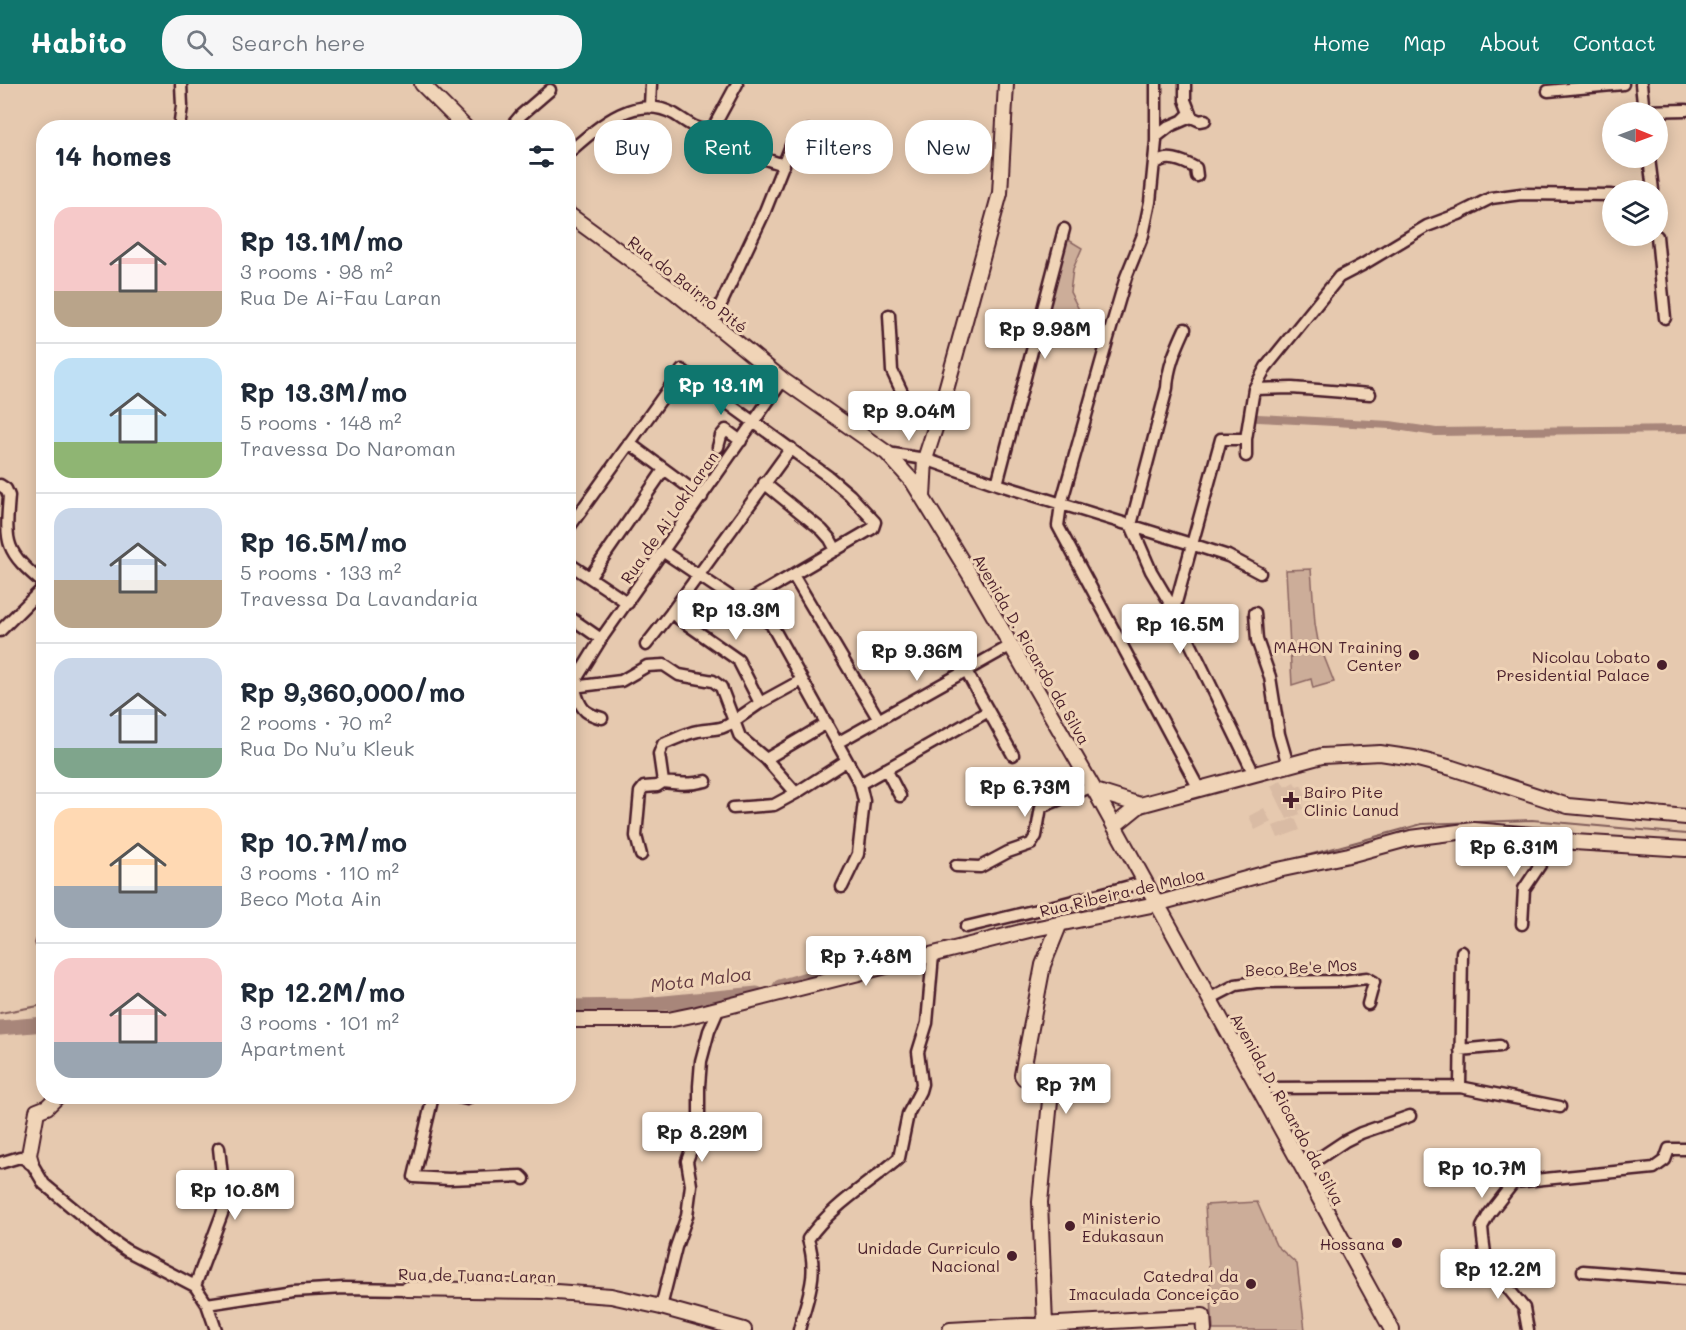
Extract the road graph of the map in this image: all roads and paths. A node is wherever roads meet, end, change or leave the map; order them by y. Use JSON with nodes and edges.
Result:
{"nodes":[{"id":1,"x":181,"y":84,"type":"edge"},
{"id":2,"x":422,"y":84,"type":"edge"},
{"id":3,"x":651,"y":84,"type":"edge"},
{"id":4,"x":737,"y":84,"type":"edge"},
{"id":5,"x":1006,"y":84,"type":"edge"},
{"id":6,"x":1156,"y":84,"type":"edge"},
{"id":7,"x":1185,"y":84,"type":"edge"},
{"id":8,"x":1623,"y":84,"type":"edge"},
{"id":9,"x":1641,"y":84,"type":"edge"},
{"id":10,"x":549,"y":90,"type":"dead end"},
{"id":11,"x":1548,"y":91,"type":"dead end"},
{"id":12,"x":1643,"y":102,"type":"edge"},
{"id":13,"x":650,"y":107,"type":"junction"},
{"id":14,"x":1686,"y":110,"type":"edge"},
{"id":15,"x":1668,"y":111,"type":"edge"},
{"id":16,"x":180,"y":120,"type":"edge"},
{"id":17,"x":454,"y":120,"type":"edge"},
{"id":18,"x":517,"y":120,"type":"edge"},
{"id":19,"x":717,"y":120,"type":"edge"},
{"id":20,"x":1204,"y":120,"type":"dead end"},
{"id":21,"x":684,"y":121,"type":"edge"},
{"id":22,"x":1180,"y":122,"type":"junction"},
{"id":23,"x":1155,"y":141,"type":"junction"},
{"id":24,"x":576,"y":146,"type":"edge"},
{"id":25,"x":1164,"y":159,"type":"junction"},
{"id":26,"x":773,"y":162,"type":"edge"},
{"id":27,"x":784,"y":165,"type":"joint"},
{"id":28,"x":1154,"y":165,"type":"junction"},
{"id":29,"x":1197,"y":176,"type":"dead end"},
{"id":30,"x":1602,"y":195,"type":"edge"},
{"id":31,"x":576,"y":220,"type":"edge"},
{"id":32,"x":1064,"y":229,"type":"dead end"},
{"id":33,"x":1658,"y":246,"type":"edge"},
{"id":34,"x":890,"y":315,"type":"dead end"},
{"id":35,"x":1665,"y":318,"type":"dead end"},
{"id":36,"x":712,"y":322,"type":"junction"},
{"id":37,"x":1185,"y":329,"type":"dead end"},
{"id":38,"x":783,"y":380,"type":"junction"},
{"id":39,"x":1254,"y":389,"type":"junction"},
{"id":40,"x":1370,"y":394,"type":"dead end"},
{"id":41,"x":938,"y":419,"type":"junction"},
{"id":42,"x":754,"y":422,"type":"junction"},
{"id":43,"x":1246,"y":439,"type":"junction"},
{"id":44,"x":741,"y":441,"type":"junction"},
{"id":45,"x":629,"y":443,"type":"junction"},
{"id":46,"x":718,"y":447,"type":"dead end"},
{"id":47,"x":791,"y":448,"type":"junction"},
{"id":48,"x":888,"y":453,"type":"junction"},
{"id":49,"x":1246,"y":456,"type":"dead end"},
{"id":50,"x":925,"y":459,"type":"junction"},
{"id":51,"x":663,"y":471,"type":"junction"},
{"id":52,"x":764,"y":483,"type":"junction"},
{"id":53,"x":997,"y":484,"type":"junction"},
{"id":54,"x":0,"y":485,"type":"edge"},
{"id":55,"x":702,"y":497,"type":"junction"},
{"id":56,"x":923,"y":497,"type":"junction"},
{"id":57,"x":1061,"y":504,"type":"junction"},
{"id":58,"x":576,"y":518,"type":"edge"},
{"id":59,"x":1131,"y":525,"type":"junction"},
{"id":60,"x":1191,"y":544,"type":"junction"},
{"id":61,"x":836,"y":550,"type":"junction"},
{"id":62,"x":664,"y":552,"type":"junction"},
{"id":63,"x":576,"y":568,"type":"edge"},
{"id":64,"x":1260,"y":573,"type":"dead end"},
{"id":65,"x":698,"y":575,"type":"junction"},
{"id":66,"x":793,"y":575,"type":"junction"},
{"id":67,"x":590,"y":577,"type":"junction"},
{"id":68,"x":36,"y":578,"type":"edge"},
{"id":69,"x":36,"y":593,"type":"edge"},
{"id":70,"x":628,"y":603,"type":"junction"},
{"id":71,"x":743,"y":604,"type":"junction"},
{"id":72,"x":1174,"y":610,"type":"junction"},
{"id":73,"x":671,"y":613,"type":"junction"},
{"id":74,"x":1255,"y":613,"type":"dead end"},
{"id":75,"x":576,"y":622,"type":"edge"},
{"id":76,"x":0,"y":631,"type":"edge"},
{"id":77,"x":601,"y":639,"type":"junction"},
{"id":78,"x":646,"y":645,"type":"dead end"},
{"id":79,"x":1010,"y":646,"type":"junction"},
{"id":80,"x":966,"y":671,"type":"junction"},
{"id":81,"x":576,"y":673,"type":"edge"},
{"id":82,"x":802,"y":680,"type":"junction"},
{"id":83,"x":576,"y":682,"type":"edge"},
{"id":84,"x":576,"y":693,"type":"edge"},
{"id":85,"x":760,"y":703,"type":"junction"},
{"id":86,"x":987,"y":712,"type":"junction"},
{"id":87,"x":602,"y":718,"type":"dead end"},
{"id":88,"x":879,"y":720,"type":"junction"},
{"id":89,"x":734,"y":721,"type":"junction"},
{"id":90,"x":827,"y":723,"type":"junction"},
{"id":91,"x":837,"y":744,"type":"junction"},
{"id":92,"x":1013,"y":755,"type":"dead end"},
{"id":93,"x":766,"y":759,"type":"junction"},
{"id":94,"x":846,"y":761,"type":"junction"},
{"id":95,"x":1288,"y":765,"type":"junction"},
{"id":96,"x":886,"y":768,"type":"junction"},
{"id":97,"x":1254,"y":774,"type":"junction"},
{"id":98,"x":706,"y":781,"type":"dead end"},
{"id":99,"x":663,"y":782,"type":"junction"},
{"id":100,"x":860,"y":784,"type":"junction"},
{"id":101,"x":1094,"y":789,"type":"junction"},
{"id":102,"x":1199,"y":789,"type":"junction"},
{"id":103,"x":796,"y":793,"type":"junction"},
{"id":104,"x":900,"y":796,"type":"dead end"},
{"id":105,"x":1140,"y":805,"type":"junction"},
{"id":106,"x":733,"y":808,"type":"dead end"},
{"id":107,"x":1686,"y":817,"type":"edge"},
{"id":108,"x":1114,"y":826,"type":"junction"},
{"id":109,"x":1544,"y":836,"type":"junction"},
{"id":110,"x":1686,"y":849,"type":"edge"},
{"id":111,"x":641,"y":855,"type":"dead end"},
{"id":112,"x":956,"y":866,"type":"dead end"},
{"id":113,"x":1146,"y":883,"type":"junction"},
{"id":114,"x":842,"y":887,"type":"dead end"},
{"id":115,"x":1156,"y":900,"type":"junction"},
{"id":116,"x":1060,"y":923,"type":"junction"},
{"id":117,"x":1521,"y":924,"type":"dead end"},
{"id":118,"x":966,"y":927,"type":"dead end"},
{"id":119,"x":1462,"y":952,"type":"dead end"},
{"id":120,"x":933,"y":955,"type":"junction"},
{"id":121,"x":1209,"y":999,"type":"junction"},
{"id":122,"x":1368,"y":1004,"type":"dead end"},
{"id":123,"x":719,"y":1008,"type":"junction"},
{"id":124,"x":576,"y":1020,"type":"edge"},
{"id":125,"x":1500,"y":1046,"type":"dead end"},
{"id":126,"x":1460,"y":1050,"type":"junction"},
{"id":127,"x":1460,"y":1087,"type":"junction"},
{"id":128,"x":1259,"y":1088,"type":"junction"},
{"id":129,"x":50,"y":1104,"type":"edge"},
{"id":130,"x":431,"y":1104,"type":"edge"},
{"id":131,"x":1560,"y":1107,"type":"dead end"},
{"id":132,"x":1410,"y":1116,"type":"dead end"},
{"id":133,"x":219,"y":1148,"type":"dead end"},
{"id":134,"x":1686,"y":1149,"type":"edge"},
{"id":135,"x":31,"y":1162,"type":"junction"},
{"id":136,"x":0,"y":1164,"type":"edge"},
{"id":137,"x":1303,"y":1169,"type":"junction"},
{"id":138,"x":524,"y":1179,"type":"dead end"},
{"id":139,"x":1583,"y":1271,"type":"dead end"},
{"id":140,"x":1686,"y":1279,"type":"edge"},
{"id":141,"x":195,"y":1286,"type":"junction"},
{"id":142,"x":407,"y":1289,"type":"joint"},
{"id":143,"x":207,"y":1304,"type":"junction"},
{"id":144,"x":661,"y":1307,"type":"junction"},
{"id":145,"x":1114,"y":1325,"type":"edge"},
{"id":146,"x":1045,"y":1327,"type":"edge"},
{"id":147,"x":980,"y":1329,"type":"edge"},
{"id":148,"x":216,"y":1330,"type":"edge"},
{"id":149,"x":744,"y":1330,"type":"edge"},
{"id":150,"x":799,"y":1330,"type":"edge"},
{"id":151,"x":950,"y":1330,"type":"edge"},
{"id":152,"x":1204,"y":1330,"type":"edge"},
{"id":153,"x":1392,"y":1330,"type":"edge"},
{"id":154,"x":1528,"y":1330,"type":"edge"}],
"edges":[{"from":1,"to":16,"type":"street"},
{"from":2,"to":17,"type":"street"},
{"from":3,"to":13,"type":"street"},
{"from":4,"to":19,"type":"street"},
{"from":5,"to":41,"type":"street"},
{"from":6,"to":23,"type":"street"},
{"from":7,"to":22,"type":"street"},
{"from":8,"to":11,"type":"street"},
{"from":9,"to":12,"type":"street"},
{"from":10,"to":18,"type":"street"},
{"from":13,"to":21,"type":"street"},
{"from":13,"to":24,"type":"street"},
{"from":14,"to":15,"type":"street"},
{"from":20,"to":22,"type":"street"},
{"from":22,"to":23,"type":"street"},
{"from":23,"to":25,"type":"street"},
{"from":23,"to":28,"type":"street"},
{"from":25,"to":28,"type":"street"},
{"from":25,"to":29,"type":"street"},
{"from":26,"to":27,"type":"street"},
{"from":27,"to":36,"type":"street"},
{"from":28,"to":57,"type":"street"},
{"from":30,"to":39,"type":"street"},
{"from":31,"to":36,"type":"street","name":"Rua do Bairro Pité"},
{"from":32,"to":53,"type":"street"},
{"from":33,"to":35,"type":"street"},
{"from":34,"to":41,"type":"street"},
{"from":36,"to":38,"type":"street","name":"Rua do Bairro Pité"},
{"from":37,"to":59,"type":"street"},
{"from":38,"to":42,"type":"street","name":"Rua de Ai Lok Laran"},
{"from":38,"to":48,"type":"street","name":"Rua do Bairro Pité"},
{"from":39,"to":40,"type":"street"},
{"from":39,"to":43,"type":"street"},
{"from":41,"to":50,"type":"street"},
{"from":42,"to":44,"type":"street","name":"Rua de Ai Lok Laran"},
{"from":42,"to":45,"type":"street"},
{"from":42,"to":47,"type":"street"},
{"from":43,"to":49,"type":"street"},
{"from":43,"to":60,"type":"street"},
{"from":44,"to":46,"type":"street"},
{"from":44,"to":55,"type":"street","name":"Rua de Ai Lok Laran"},
{"from":45,"to":51,"type":"street"},
{"from":45,"to":58,"type":"street"},
{"from":47,"to":52,"type":"street"},
{"from":47,"to":61,"type":"street"},
{"from":48,"to":50,"type":"street"},
{"from":48,"to":56,"type":"street","name":"Rua do Bairro Pité"},
{"from":50,"to":53,"type":"street"},
{"from":50,"to":56,"type":"street"},
{"from":51,"to":55,"type":"street"},
{"from":51,"to":67,"type":"street"},
{"from":52,"to":61,"type":"street"},
{"from":52,"to":65,"type":"street"},
{"from":53,"to":57,"type":"street"},
{"from":54,"to":68,"type":"street"},
{"from":55,"to":62,"type":"street","name":"Rua de Ai Lok Laran"},
{"from":56,"to":79,"type":"street","name":"Avenida D. Ricardo da Silva"},
{"from":57,"to":59,"type":"street"},
{"from":57,"to":102,"type":"street"},
{"from":59,"to":60,"type":"street"},
{"from":59,"to":72,"type":"street"},
{"from":60,"to":64,"type":"street"},
{"from":60,"to":72,"type":"street"},
{"from":61,"to":66,"type":"street"},
{"from":62,"to":65,"type":"street"},
{"from":62,"to":70,"type":"street","name":"Rua de Ai Lok Laran"},
{"from":63,"to":67,"type":"street"},
{"from":65,"to":71,"type":"street"},
{"from":65,"to":73,"type":"street"},
{"from":66,"to":71,"type":"street"},
{"from":66,"to":88,"type":"street"},
{"from":67,"to":70,"type":"street"},
{"from":69,"to":76,"type":"street"},
{"from":70,"to":77,"type":"street","name":"Rua de Ai Lok Laran"},
{"from":71,"to":82,"type":"street"},
{"from":72,"to":97,"type":"street"},
{"from":73,"to":78,"type":"street"},
{"from":73,"to":85,"type":"street"},
{"from":74,"to":95,"type":"street"},
{"from":75,"to":77,"type":"street"},
{"from":77,"to":81,"type":"street","name":"Rua de Ai Lok Laran"},
{"from":79,"to":80,"type":"street"},
{"from":79,"to":101,"type":"street","name":"Avenida D. Ricardo da Silva"},
{"from":80,"to":86,"type":"street"},
{"from":80,"to":88,"type":"street"},
{"from":82,"to":85,"type":"street"},
{"from":82,"to":90,"type":"street"},
{"from":83,"to":89,"type":"street"},
{"from":84,"to":87,"type":"street"},
{"from":85,"to":89,"type":"street"},
{"from":86,"to":92,"type":"street"},
{"from":86,"to":96,"type":"street"},
{"from":88,"to":91,"type":"street"},
{"from":89,"to":93,"type":"street"},
{"from":89,"to":99,"type":"street"},
{"from":90,"to":91,"type":"street"},
{"from":90,"to":93,"type":"street"},
{"from":91,"to":94,"type":"street"},
{"from":93,"to":103,"type":"street"},
{"from":94,"to":100,"type":"street"},
{"from":94,"to":103,"type":"street"},
{"from":95,"to":97,"type":"street"},
{"from":95,"to":107,"type":"street"},
{"from":96,"to":100,"type":"street"},
{"from":96,"to":104,"type":"street"},
{"from":97,"to":102,"type":"street"},
{"from":98,"to":99,"type":"street"},
{"from":99,"to":111,"type":"street"},
{"from":100,"to":114,"type":"street"},
{"from":101,"to":105,"type":"street"},
{"from":101,"to":108,"type":"street","name":"Avenida D. Ricardo da Silva"},
{"from":101,"to":112,"type":"street"},
{"from":102,"to":105,"type":"street"},
{"from":103,"to":106,"type":"street"},
{"from":105,"to":108,"type":"street"},
{"from":108,"to":113,"type":"street","name":"Avenida D. Ricardo da Silva"},
{"from":109,"to":110,"type":"street","name":"Rua Ribeira de Maloa"},
{"from":109,"to":115,"type":"street","name":"Rua Ribeira de Maloa"},
{"from":109,"to":117,"type":"street"},
{"from":113,"to":115,"type":"street","name":"Avenida D. Ricardo da Silva"},
{"from":113,"to":118,"type":"street"},
{"from":115,"to":116,"type":"street","name":"Rua Ribeira de Maloa"},
{"from":115,"to":121,"type":"street","name":"Avenida D. Ricardo da Silva"},
{"from":116,"to":120,"type":"street","name":"Rua Ribeira de Maloa"},
{"from":116,"to":146,"type":"street"},
{"from":119,"to":126,"type":"street"},
{"from":120,"to":123,"type":"street","name":"Rua Ribeira de Maloa"},
{"from":120,"to":150,"type":"street"},
{"from":121,"to":122,"type":"street","name":"Beco Be'e Mos"},
{"from":121,"to":128,"type":"street","name":"Avenida D. Ricardo da Silva"},
{"from":123,"to":124,"type":"street","name":"Rua Ribeira de Maloa"},
{"from":123,"to":144,"type":"street"},
{"from":125,"to":126,"type":"street"},
{"from":126,"to":127,"type":"street"},
{"from":127,"to":128,"type":"street"},
{"from":127,"to":131,"type":"street"},
{"from":128,"to":137,"type":"street","name":"Avenida D. Ricardo da Silva"},
{"from":129,"to":135,"type":"street"},
{"from":130,"to":138,"type":"street"},
{"from":132,"to":137,"type":"street"},
{"from":133,"to":141,"type":"street"},
{"from":134,"to":154,"type":"street"},
{"from":135,"to":136,"type":"street"},
{"from":135,"to":141,"type":"street"},
{"from":137,"to":153,"type":"street","name":"Avenida D. Ricardo da Silva"},
{"from":139,"to":140,"type":"street"},
{"from":141,"to":143,"type":"street"},
{"from":142,"to":143,"type":"street","name":"Rua de Tuana-Laran"},
{"from":142,"to":144,"type":"street","name":"Rua de Tuana-Laran"},
{"from":143,"to":148,"type":"street"},
{"from":144,"to":149,"type":"street","name":"Rua de Tuana-Laran"},
{"from":145,"to":146,"type":"street"},
{"from":145,"to":152,"type":"street"},
{"from":146,"to":147,"type":"street"},
{"from":147,"to":151,"type":"street"}]}
